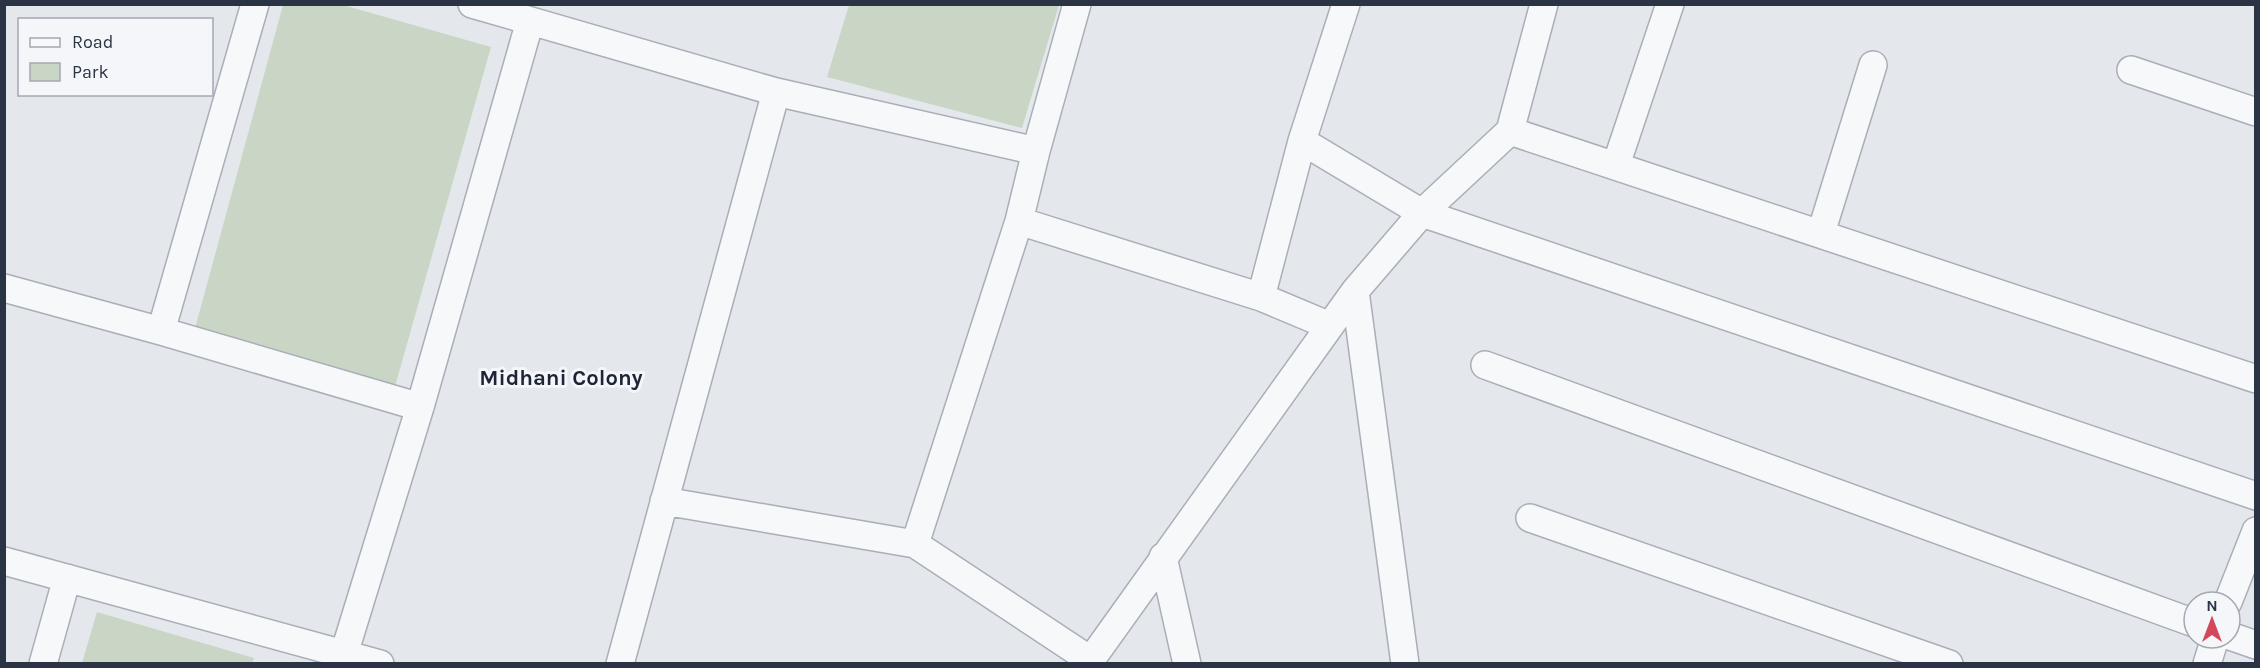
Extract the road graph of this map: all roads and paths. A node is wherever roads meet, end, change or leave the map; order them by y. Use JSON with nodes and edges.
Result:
{"nodes":[{"id":1,"x":255,"y":4,"type":"edge"},
{"id":2,"x":472,"y":4,"type":"edge"},
{"id":3,"x":1077,"y":4,"type":"edge"},
{"id":4,"x":1346,"y":4,"type":"edge"},
{"id":5,"x":1544,"y":4,"type":"edge"},
{"id":6,"x":1670,"y":4,"type":"edge"},
{"id":7,"x":530,"y":21,"type":"junction"},
{"id":8,"x":1874,"y":65,"type":"dead end"},
{"id":9,"x":2131,"y":70,"type":"dead end"},
{"id":10,"x":776,"y":92,"type":"junction"},
{"id":11,"x":2256,"y":112,"type":"edge"},
{"id":12,"x":1510,"y":130,"type":"junction"},
{"id":13,"x":1302,"y":141,"type":"junction"},
{"id":14,"x":1036,"y":151,"type":"junction"},
{"id":15,"x":1616,"y":165,"type":"junction"},
{"id":16,"x":1422,"y":213,"type":"junction"},
{"id":17,"x":1019,"y":221,"type":"junction"},
{"id":18,"x":1821,"y":233,"type":"junction"},
{"id":19,"x":4,"y":288,"type":"edge"},
{"id":20,"x":1355,"y":291,"type":"junction"},
{"id":21,"x":1261,"y":297,"type":"junction"},
{"id":22,"x":1330,"y":326,"type":"junction"},
{"id":23,"x":161,"y":330,"type":"junction"},
{"id":24,"x":1485,"y":365,"type":"dead end"},
{"id":25,"x":2256,"y":379,"type":"edge"},
{"id":26,"x":420,"y":407,"type":"junction"},
{"id":27,"x":2256,"y":496,"type":"edge"},
{"id":28,"x":664,"y":501,"type":"junction"},
{"id":29,"x":1530,"y":518,"type":"dead end"},
{"id":30,"x":2256,"y":531,"type":"edge"},
{"id":31,"x":915,"y":544,"type":"junction"},
{"id":32,"x":1163,"y":556,"type":"junction"},
{"id":33,"x":4,"y":561,"type":"edge"},
{"id":34,"x":67,"y":578,"type":"junction"},
{"id":35,"x":2233,"y":590,"type":"edge"},
{"id":36,"x":2182,"y":619,"type":"edge"},
{"id":37,"x":344,"y":654,"type":"junction"},
{"id":38,"x":1089,"y":662,"type":"edge"},
{"id":39,"x":43,"y":663,"type":"edge"},
{"id":40,"x":380,"y":663,"type":"edge"},
{"id":41,"x":620,"y":663,"type":"edge"},
{"id":42,"x":1187,"y":663,"type":"edge"},
{"id":43,"x":1405,"y":663,"type":"edge"},
{"id":44,"x":1949,"y":663,"type":"edge"}],
"edges":[{"from":1,"to":23,"type":"street"},
{"from":2,"to":7,"type":"street"},
{"from":3,"to":14,"type":"street"},
{"from":4,"to":13,"type":"street"},
{"from":5,"to":12,"type":"street"},
{"from":6,"to":15,"type":"street"},
{"from":7,"to":10,"type":"street"},
{"from":7,"to":26,"type":"street"},
{"from":8,"to":18,"type":"street"},
{"from":9,"to":11,"type":"street"},
{"from":10,"to":14,"type":"street"},
{"from":10,"to":28,"type":"street"},
{"from":12,"to":15,"type":"street"},
{"from":12,"to":16,"type":"street"},
{"from":13,"to":16,"type":"street"},
{"from":13,"to":21,"type":"street"},
{"from":14,"to":17,"type":"street"},
{"from":15,"to":18,"type":"street"},
{"from":16,"to":20,"type":"street"},
{"from":16,"to":27,"type":"street"},
{"from":17,"to":21,"type":"street"},
{"from":17,"to":31,"type":"street"},
{"from":18,"to":25,"type":"street"},
{"from":19,"to":23,"type":"street"},
{"from":20,"to":22,"type":"street"},
{"from":20,"to":43,"type":"street"},
{"from":21,"to":22,"type":"street"},
{"from":22,"to":32,"type":"street"},
{"from":23,"to":26,"type":"street"},
{"from":24,"to":36,"type":"street"},
{"from":26,"to":37,"type":"street"},
{"from":28,"to":31,"type":"street"},
{"from":28,"to":41,"type":"street"},
{"from":29,"to":44,"type":"street"},
{"from":30,"to":35,"type":"street"},
{"from":31,"to":38,"type":"street"},
{"from":32,"to":38,"type":"street"},
{"from":32,"to":42,"type":"street"},
{"from":33,"to":34,"type":"street"},
{"from":34,"to":37,"type":"street"},
{"from":34,"to":39,"type":"street"},
{"from":37,"to":40,"type":"street"}]}
